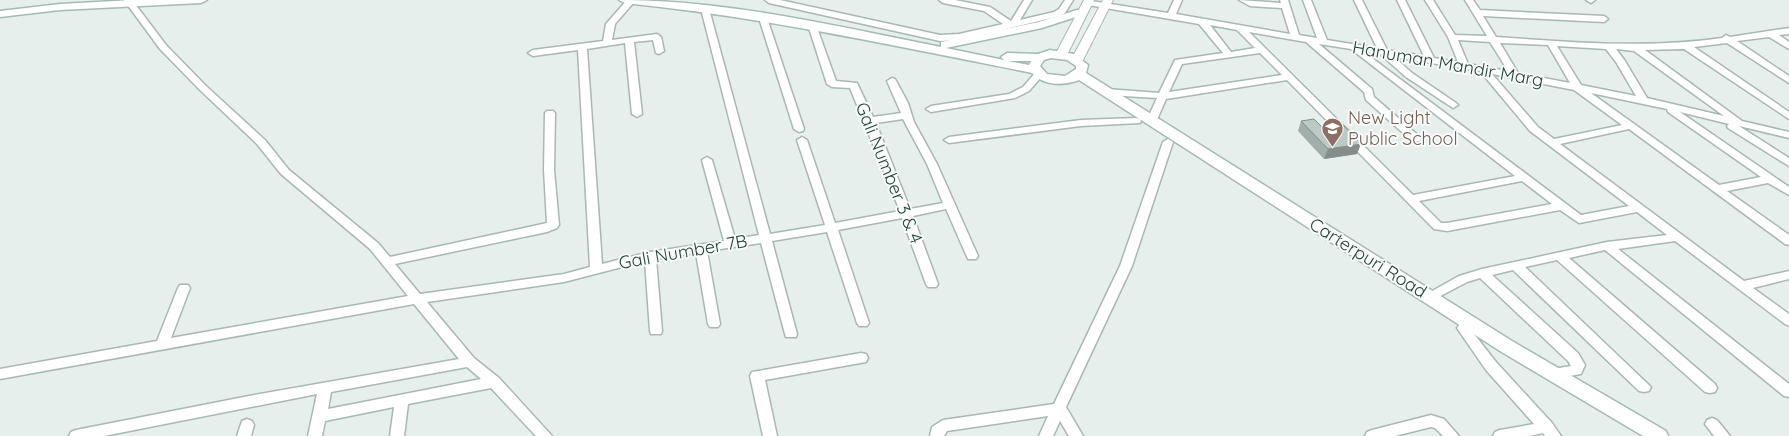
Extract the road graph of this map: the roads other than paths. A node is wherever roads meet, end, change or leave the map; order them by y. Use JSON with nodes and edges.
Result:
{"nodes":[{"id":1,"x":201,"y":0,"type":"edge"},
{"id":2,"x":626,"y":0,"type":"edge"},
{"id":3,"x":770,"y":0,"type":"edge"},
{"id":4,"x":943,"y":0,"type":"edge"},
{"id":5,"x":993,"y":0,"type":"edge"},
{"id":6,"x":1028,"y":0,"type":"edge"},
{"id":7,"x":1069,"y":0,"type":"edge"},
{"id":8,"x":1178,"y":0,"type":"edge"},
{"id":9,"x":1243,"y":0,"type":"edge"},
{"id":10,"x":1307,"y":0,"type":"edge"},
{"id":11,"x":1358,"y":0,"type":"edge"},
{"id":12,"x":1401,"y":0,"type":"edge"},
{"id":13,"x":1429,"y":0,"type":"edge"},
{"id":14,"x":1469,"y":0,"type":"edge"},
{"id":15,"x":631,"y":1,"type":"edge"},
{"id":16,"x":104,"y":2,"type":"edge"},
{"id":17,"x":129,"y":2,"type":"edge"},
{"id":18,"x":1107,"y":2,"type":"edge"},
{"id":19,"x":1285,"y":3,"type":"edge"},
{"id":20,"x":1127,"y":4,"type":"edge"},
{"id":21,"x":704,"y":5,"type":"edge"},
{"id":22,"x":1086,"y":5,"type":"edge"},
{"id":23,"x":987,"y":8,"type":"junction"},
{"id":24,"x":0,"y":10,"type":"edge"},
{"id":25,"x":0,"y":14,"type":"edge"},
{"id":26,"x":1479,"y":14,"type":"junction"},
{"id":27,"x":1171,"y":16,"type":"junction"},
{"id":28,"x":763,"y":18,"type":"junction"},
{"id":29,"x":1604,"y":19,"type":"dead end"},
{"id":30,"x":1202,"y":21,"type":"junction"},
{"id":31,"x":1011,"y":24,"type":"junction"},
{"id":32,"x":812,"y":25,"type":"junction"},
{"id":33,"x":1239,"y":27,"type":"junction"},
{"id":34,"x":1789,"y":31,"type":"edge"},
{"id":35,"x":1770,"y":34,"type":"junction"},
{"id":36,"x":1295,"y":36,"type":"junction"},
{"id":37,"x":1452,"y":37,"type":"junction"},
{"id":38,"x":1726,"y":38,"type":"junction"},
{"id":39,"x":1308,"y":39,"type":"junction"},
{"id":40,"x":629,"y":40,"type":"junction"},
{"id":41,"x":1495,"y":40,"type":"junction"},
{"id":42,"x":608,"y":42,"type":"junction"},
{"id":43,"x":1322,"y":42,"type":"junction"},
{"id":44,"x":1550,"y":42,"type":"junction"},
{"id":45,"x":945,"y":45,"type":"junction"},
{"id":46,"x":1608,"y":46,"type":"junction"},
{"id":47,"x":1686,"y":46,"type":"junction"},
{"id":48,"x":1789,"y":46,"type":"edge"},
{"id":49,"x":582,"y":47,"type":"junction"},
{"id":50,"x":1354,"y":48,"type":"junction"},
{"id":51,"x":1636,"y":48,"type":"junction"},
{"id":52,"x":660,"y":50,"type":"dead end"},
{"id":53,"x":1261,"y":50,"type":"junction"},
{"id":54,"x":1383,"y":52,"type":"junction"},
{"id":55,"x":533,"y":53,"type":"dead end"},
{"id":56,"x":1061,"y":54,"type":"junction"},
{"id":57,"x":1229,"y":55,"type":"junction"},
{"id":58,"x":1430,"y":60,"type":"junction"},
{"id":59,"x":1464,"y":66,"type":"junction"},
{"id":60,"x":1038,"y":67,"type":"junction"},
{"id":61,"x":1483,"y":69,"type":"junction"},
{"id":62,"x":1077,"y":71,"type":"junction"},
{"id":63,"x":1515,"y":75,"type":"junction"},
{"id":64,"x":1288,"y":76,"type":"junction"},
{"id":65,"x":1789,"y":80,"type":"edge"},
{"id":66,"x":892,"y":81,"type":"dead end"},
{"id":67,"x":1577,"y":87,"type":"junction"},
{"id":68,"x":1107,"y":92,"type":"junction"},
{"id":69,"x":1164,"y":96,"type":"junction"},
{"id":70,"x":1643,"y":100,"type":"junction"},
{"id":71,"x":1453,"y":105,"type":"dead end"},
{"id":72,"x":1664,"y":105,"type":"junction"},
{"id":73,"x":931,"y":109,"type":"dead end"},
{"id":74,"x":550,"y":113,"type":"dead end"},
{"id":75,"x":637,"y":114,"type":"dead end"},
{"id":76,"x":907,"y":115,"type":"junction"},
{"id":77,"x":1789,"y":116,"type":"edge"},
{"id":78,"x":870,"y":121,"type":"junction"},
{"id":79,"x":1144,"y":121,"type":"junction"},
{"id":80,"x":1724,"y":121,"type":"junction"},
{"id":81,"x":1742,"y":125,"type":"junction"},
{"id":82,"x":1630,"y":126,"type":"junction"},
{"id":83,"x":799,"y":129,"type":"dead end"},
{"id":84,"x":1787,"y":136,"type":"edge"},
{"id":85,"x":1416,"y":139,"type":"dead end"},
{"id":86,"x":802,"y":140,"type":"dead end"},
{"id":87,"x":949,"y":140,"type":"dead end"},
{"id":88,"x":1168,"y":142,"type":"junction"},
{"id":89,"x":1553,"y":142,"type":"junction"},
{"id":90,"x":707,"y":160,"type":"dead end"},
{"id":91,"x":1789,"y":163,"type":"edge"},
{"id":92,"x":1525,"y":176,"type":"junction"},
{"id":93,"x":1769,"y":179,"type":"junction"},
{"id":94,"x":1717,"y":189,"type":"junction"},
{"id":95,"x":1789,"y":192,"type":"edge"},
{"id":96,"x":1410,"y":199,"type":"junction"},
{"id":97,"x":950,"y":205,"type":"junction"},
{"id":98,"x":1562,"y":206,"type":"junction"},
{"id":99,"x":1642,"y":208,"type":"junction"},
{"id":100,"x":907,"y":214,"type":"junction"},
{"id":101,"x":831,"y":228,"type":"junction"},
{"id":102,"x":1680,"y":237,"type":"junction"},
{"id":103,"x":765,"y":238,"type":"junction"},
{"id":104,"x":1789,"y":241,"type":"edge"},
{"id":105,"x":730,"y":243,"type":"junction"},
{"id":106,"x":1607,"y":246,"type":"junction"},
{"id":107,"x":701,"y":248,"type":"junction"},
{"id":108,"x":650,"y":256,"type":"junction"},
{"id":109,"x":972,"y":256,"type":"dead end"},
{"id":110,"x":1559,"y":256,"type":"junction"},
{"id":111,"x":386,"y":262,"type":"junction"},
{"id":112,"x":1515,"y":265,"type":"junction"},
{"id":113,"x":596,"y":270,"type":"junction"},
{"id":114,"x":1482,"y":273,"type":"junction"},
{"id":115,"x":1789,"y":275,"type":"edge"},
{"id":116,"x":932,"y":284,"type":"dead end"},
{"id":117,"x":1742,"y":286,"type":"junction"},
{"id":118,"x":184,"y":288,"type":"dead end"},
{"id":119,"x":1432,"y":297,"type":"junction"},
{"id":120,"x":417,"y":298,"type":"junction"},
{"id":121,"x":1788,"y":319,"type":"edge"},
{"id":122,"x":863,"y":323,"type":"dead end"},
{"id":123,"x":714,"y":324,"type":"dead end"},
{"id":124,"x":1463,"y":328,"type":"junction"},
{"id":125,"x":656,"y":331,"type":"dead end"},
{"id":126,"x":791,"y":334,"type":"dead end"},
{"id":127,"x":162,"y":345,"type":"junction"},
{"id":128,"x":861,"y":358,"type":"dead end"},
{"id":129,"x":469,"y":362,"type":"junction"},
{"id":130,"x":0,"y":374,"type":"edge"},
{"id":131,"x":1553,"y":374,"type":"junction"},
{"id":132,"x":494,"y":382,"type":"junction"},
{"id":133,"x":1644,"y":388,"type":"dead end"},
{"id":134,"x":1710,"y":388,"type":"dead end"},
{"id":135,"x":325,"y":390,"type":"dead end"},
{"id":136,"x":1789,"y":392,"type":"edge"},
{"id":137,"x":402,"y":400,"type":"junction"},
{"id":138,"x":1060,"y":409,"type":"junction"},
{"id":139,"x":320,"y":416,"type":"junction"},
{"id":140,"x":1712,"y":424,"type":"dead end"},
{"id":141,"x":1550,"y":432,"type":"edge"},
{"id":142,"x":1381,"y":435,"type":"edge"},
{"id":143,"x":76,"y":436,"type":"edge"},
{"id":144,"x":315,"y":436,"type":"edge"},
{"id":145,"x":397,"y":436,"type":"edge"},
{"id":146,"x":545,"y":436,"type":"edge"},
{"id":147,"x":770,"y":436,"type":"edge"},
{"id":148,"x":937,"y":436,"type":"edge"},
{"id":149,"x":1046,"y":436,"type":"edge"},
{"id":150,"x":1076,"y":436,"type":"edge"},
{"id":151,"x":1452,"y":436,"type":"edge"},
{"id":152,"x":1500,"y":436,"type":"edge"},
{"id":153,"x":1645,"y":436,"type":"edge"},
{"id":154,"x":1659,"y":436,"type":"edge"},
{"id":155,"x":1723,"y":436,"type":"edge"}],
"edges":[{"from":1,"to":17,"type":"main road"},
{"from":2,"to":15,"type":"main road"},
{"from":3,"to":31,"type":"street"},
{"from":4,"to":23,"type":"street"},
{"from":5,"to":23,"type":"street"},
{"from":6,"to":31,"type":"street"},
{"from":7,"to":31,"type":"street"},
{"from":8,"to":27,"type":"street"},
{"from":9,"to":19,"type":"street"},
{"from":10,"to":43,"type":"street"},
{"from":11,"to":54,"type":"street"},
{"from":12,"to":58,"type":"street"},
{"from":13,"to":37,"type":"street"},
{"from":14,"to":26,"type":"street"},
{"from":15,"to":21,"type":"main road"},
{"from":15,"to":42,"type":"street"},
{"from":16,"to":17,"type":"main road"},
{"from":16,"to":24,"type":"main road"},
{"from":16,"to":25,"type":"main road"},
{"from":17,"to":111,"type":"street"},
{"from":18,"to":20,"type":"street","name":"Hanuman Mandir Marg"},
{"from":18,"to":22,"type":"street","name":"Hanuman Mandir Marg"},
{"from":18,"to":62,"type":"street"},
{"from":19,"to":36,"type":"street"},
{"from":20,"to":27,"type":"street","name":"Hanuman Mandir Marg"},
{"from":21,"to":28,"type":"main road"},
{"from":21,"to":45,"type":"main road"},
{"from":21,"to":103,"type":"street"},
{"from":22,"to":45,"type":"main road"},
{"from":22,"to":56,"type":"street"},
{"from":23,"to":31,"type":"street"},
{"from":26,"to":29,"type":"street"},
{"from":26,"to":41,"type":"street"},
{"from":27,"to":30,"type":"street","name":"Hanuman Mandir Marg"},
{"from":28,"to":32,"type":"main road"},
{"from":28,"to":83,"type":"street"},
{"from":30,"to":33,"type":"street","name":"Hanuman Mandir Marg"},
{"from":30,"to":57,"type":"street"},
{"from":32,"to":60,"type":"main road"},
{"from":32,"to":78,"type":"street","name":"Gali Number 3 & 4"},
{"from":33,"to":36,"type":"street","name":"Hanuman Mandir Marg"},
{"from":33,"to":53,"type":"street"},
{"from":34,"to":35,"type":"street"},
{"from":35,"to":38,"type":"street"},
{"from":35,"to":48,"type":"street"},
{"from":36,"to":39,"type":"street","name":"Hanuman Mandir Marg"},
{"from":37,"to":41,"type":"street"},
{"from":37,"to":59,"type":"street"},
{"from":38,"to":47,"type":"street"},
{"from":38,"to":65,"type":"street"},
{"from":39,"to":43,"type":"street","name":"Hanuman Mandir Marg"},
{"from":39,"to":85,"type":"street"},
{"from":40,"to":42,"type":"street"},
{"from":40,"to":52,"type":"street"},
{"from":40,"to":75,"type":"street"},
{"from":41,"to":44,"type":"street"},
{"from":41,"to":63,"type":"street"},
{"from":42,"to":49,"type":"street"},
{"from":43,"to":50,"type":"street","name":"Hanuman Mandir Marg"},
{"from":44,"to":46,"type":"street"},
{"from":44,"to":67,"type":"street"},
{"from":45,"to":60,"type":"main road"},
{"from":46,"to":51,"type":"street"},
{"from":46,"to":70,"type":"street"},
{"from":47,"to":51,"type":"street"},
{"from":47,"to":77,"type":"street"},
{"from":49,"to":55,"type":"street"},
{"from":49,"to":113,"type":"street"},
{"from":50,"to":54,"type":"street","name":"Hanuman Mandir Marg"},
{"from":50,"to":92,"type":"street"},
{"from":51,"to":81,"type":"street"},
{"from":53,"to":57,"type":"street"},
{"from":53,"to":64,"type":"street"},
{"from":54,"to":58,"type":"street","name":"Hanuman Mandir Marg"},
{"from":54,"to":71,"type":"street"},
{"from":56,"to":60,"type":"main road"},
{"from":56,"to":62,"type":"main road"},
{"from":57,"to":69,"type":"street"},
{"from":58,"to":59,"type":"street","name":"Hanuman Mandir Marg"},
{"from":59,"to":61,"type":"street","name":"Hanuman Mandir Marg"},
{"from":60,"to":62,"type":"main road"},
{"from":60,"to":73,"type":"street"},
{"from":61,"to":63,"type":"street","name":"Hanuman Mandir Marg"},
{"from":61,"to":89,"type":"street"},
{"from":62,"to":68,"type":"main road","name":"Carterpuri Road"},
{"from":62,"to":79,"type":"main road","name":"Carterpuri Road"},
{"from":63,"to":67,"type":"street","name":"Hanuman Mandir Marg"},
{"from":64,"to":69,"type":"street"},
{"from":64,"to":96,"type":"street"},
{"from":66,"to":76,"type":"street"},
{"from":67,"to":70,"type":"street","name":"Hanuman Mandir Marg"},
{"from":67,"to":82,"type":"street"},
{"from":68,"to":69,"type":"street"},
{"from":68,"to":79,"type":"main road","name":"Carterpuri Road"},
{"from":69,"to":79,"type":"street"},
{"from":70,"to":72,"type":"street","name":"Hanuman Mandir Marg"},
{"from":72,"to":80,"type":"street","name":"Hanuman Mandir Marg"},
{"from":72,"to":93,"type":"street"},
{"from":74,"to":111,"type":"street"},
{"from":76,"to":78,"type":"street"},
{"from":76,"to":97,"type":"street"},
{"from":78,"to":100,"type":"street","name":"Gali Number 3 & 4"},
{"from":79,"to":87,"type":"street"},
{"from":79,"to":88,"type":"main road","name":"Carterpuri Road"},
{"from":79,"to":119,"type":"main road","name":"Carterpuri Road"},
{"from":80,"to":81,"type":"street","name":"Hanuman Mandir Marg"},
{"from":80,"to":91,"type":"street"},
{"from":81,"to":84,"type":"street","name":"Hanuman Mandir Marg"},
{"from":82,"to":89,"type":"street"},
{"from":82,"to":94,"type":"street"},
{"from":86,"to":101,"type":"street"},
{"from":88,"to":124,"type":"main road","name":"Carterpuri Road"},
{"from":88,"to":138,"type":"street"},
{"from":89,"to":99,"type":"street"},
{"from":90,"to":105,"type":"street"},
{"from":92,"to":96,"type":"street"},
{"from":92,"to":98,"type":"street"},
{"from":93,"to":94,"type":"street"},
{"from":93,"to":95,"type":"street"},
{"from":94,"to":104,"type":"street"},
{"from":96,"to":98,"type":"street"},
{"from":97,"to":100,"type":"street","name":"Gali Number 7B"},
{"from":97,"to":109,"type":"street"},
{"from":98,"to":99,"type":"street"},
{"from":99,"to":102,"type":"street"},
{"from":100,"to":101,"type":"street","name":"Gali Number 7B"},
{"from":100,"to":116,"type":"street","name":"Gali Number 3 & 4"},
{"from":101,"to":103,"type":"street","name":"Gali Number 7B"},
{"from":101,"to":122,"type":"street"},
{"from":102,"to":106,"type":"street"},
{"from":102,"to":117,"type":"street"},
{"from":103,"to":105,"type":"street","name":"Gali Number 7B"},
{"from":103,"to":126,"type":"street"},
{"from":105,"to":107,"type":"street","name":"Gali Number 7B"},
{"from":106,"to":110,"type":"street"},
{"from":106,"to":136,"type":"street"},
{"from":107,"to":108,"type":"street","name":"Gali Number 7B"},
{"from":107,"to":123,"type":"street"},
{"from":108,"to":113,"type":"street","name":"Gali Number 7B"},
{"from":108,"to":125,"type":"street"},
{"from":110,"to":112,"type":"street"},
{"from":110,"to":134,"type":"street"},
{"from":111,"to":120,"type":"street"},
{"from":112,"to":114,"type":"street"},
{"from":112,"to":133,"type":"street"},
{"from":113,"to":120,"type":"street","name":"Gali Number 7B"},
{"from":114,"to":119,"type":"street"},
{"from":114,"to":131,"type":"street"},
{"from":115,"to":117,"type":"street"},
{"from":117,"to":121,"type":"street"},
{"from":118,"to":127,"type":"street"},
{"from":119,"to":131,"type":"main road","name":"Carterpuri Road"},
{"from":120,"to":127,"type":"street","name":"Gali Number 7B"},
{"from":120,"to":129,"type":"street"},
{"from":124,"to":141,"type":"street"},
{"from":124,"to":153,"type":"main road","name":"Carterpuri Road"},
{"from":127,"to":130,"type":"street","name":"Gali Number 7B"},
{"from":128,"to":147,"type":"street"},
{"from":129,"to":132,"type":"street"},
{"from":129,"to":143,"type":"street"},
{"from":131,"to":154,"type":"main road","name":"Carterpuri Road"},
{"from":132,"to":137,"type":"street"},
{"from":132,"to":146,"type":"street"},
{"from":135,"to":139,"type":"street"},
{"from":137,"to":139,"type":"street"},
{"from":137,"to":145,"type":"street"},
{"from":138,"to":148,"type":"street"},
{"from":138,"to":149,"type":"street"},
{"from":138,"to":150,"type":"street"},
{"from":139,"to":144,"type":"street"},
{"from":140,"to":155,"type":"street"},
{"from":141,"to":152,"type":"street"},
{"from":142,"to":151,"type":"street"}]}
